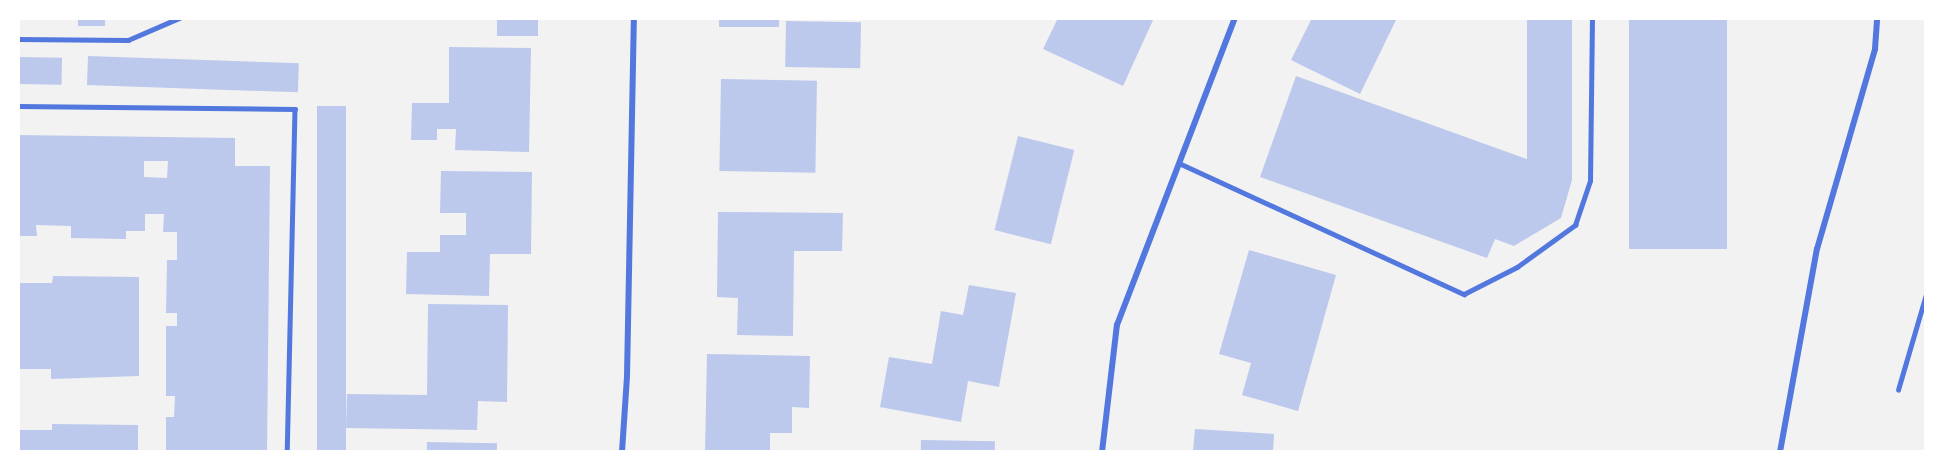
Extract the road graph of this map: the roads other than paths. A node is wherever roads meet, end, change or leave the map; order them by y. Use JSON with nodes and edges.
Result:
{"nodes":[{"id":1,"x":179,"y":18,"type":"edge"},
{"id":2,"x":634,"y":18,"type":"edge"},
{"id":3,"x":1235,"y":18,"type":"edge"},
{"id":4,"x":1592,"y":18,"type":"edge"},
{"id":5,"x":1877,"y":18,"type":"edge"},
{"id":6,"x":18,"y":39,"type":"edge"},
{"id":7,"x":18,"y":106,"type":"edge"},
{"id":8,"x":1179,"y":163,"type":"junction"},
{"id":9,"x":1926,"y":294,"type":"edge"},
{"id":10,"x":1898,"y":390,"type":"dead end"},
{"id":11,"x":287,"y":452,"type":"edge"},
{"id":12,"x":622,"y":452,"type":"edge"},
{"id":13,"x":1102,"y":452,"type":"edge"},
{"id":14,"x":1780,"y":452,"type":"edge"}],
"edges":[{"from":1,"to":6,"type":"lane"},
{"from":2,"to":12,"type":"street"},
{"from":3,"to":8,"type":"street"},
{"from":4,"to":8,"type":"lane"},
{"from":5,"to":14,"type":"street"},
{"from":7,"to":11,"type":"lane"},
{"from":8,"to":13,"type":"street"},
{"from":9,"to":10,"type":"lane"}]}
